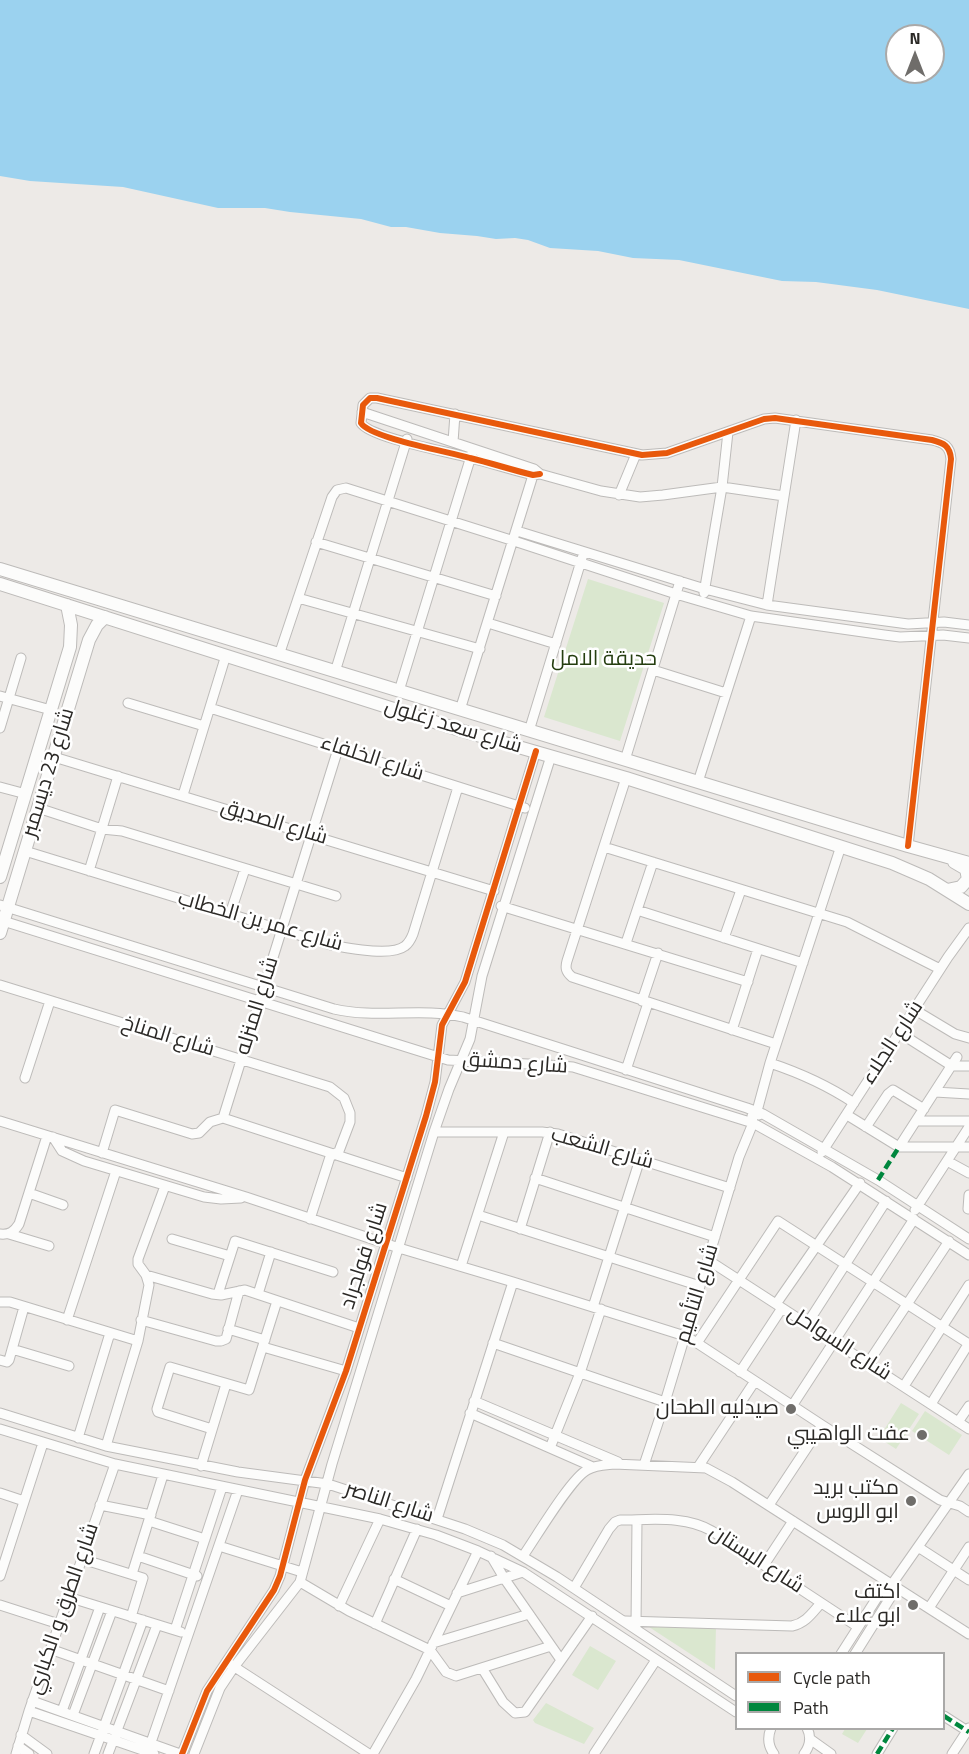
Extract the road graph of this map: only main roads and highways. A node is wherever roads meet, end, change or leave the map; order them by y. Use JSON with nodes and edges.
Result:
{"nodes":[{"id":1,"x":0,"y":569,"type":"edge"},
{"id":2,"x":0,"y":584,"type":"edge"},
{"id":3,"x":67,"y":605,"type":"junction"},
{"id":4,"x":105,"y":617,"type":"junction"},
{"id":5,"x":70,"y":647,"type":"junction"},
{"id":6,"x":86,"y":651,"type":"junction"},
{"id":7,"x":370,"y":682,"type":"junction"},
{"id":8,"x":365,"y":700,"type":"junction"},
{"id":9,"x":940,"y":855,"type":"junction"},
{"id":10,"x":969,"y":863,"type":"edge"},
{"id":11,"x":0,"y":878,"type":"edge"},
{"id":12,"x":947,"y":890,"type":"junction"},
{"id":13,"x":969,"y":904,"type":"edge"},
{"id":14,"x":4,"y":906,"type":"edge"},
{"id":15,"x":1,"y":925,"type":"edge"}],
"edges":[{"from":1,"to":7,"type":"main road","name":"شارع سعد زغلول"},
{"from":2,"to":3,"type":"main road","name":"شارع سعد زغلول"},
{"from":3,"to":4,"type":"main road","name":"شارع سعد زغلول"},
{"from":3,"to":5,"type":"main road","name":"شارع 23 ديسمبر"},
{"from":4,"to":6,"type":"main road","name":"شارع 23 ديسمبر"},
{"from":4,"to":8,"type":"main road","name":"شارع سعد زغلول"},
{"from":5,"to":6,"type":"main road"},
{"from":5,"to":11,"type":"main road","name":"شارع 23 ديسمبر"},
{"from":6,"to":14,"type":"main road","name":"شارع 23 ديسمبر"},
{"from":7,"to":8,"type":"main road"},
{"from":7,"to":9,"type":"main road","name":"شارع سعد زغلول"},
{"from":8,"to":12,"type":"main road","name":"شارع سعد زغلول"},
{"from":9,"to":10,"type":"main road"},
{"from":9,"to":12,"type":"main road"},
{"from":12,"to":13,"type":"main road","name":"شارع سعد زغلول"},
{"from":14,"to":15,"type":"main road","name":"شارع 23 ديسمبر"}]}
